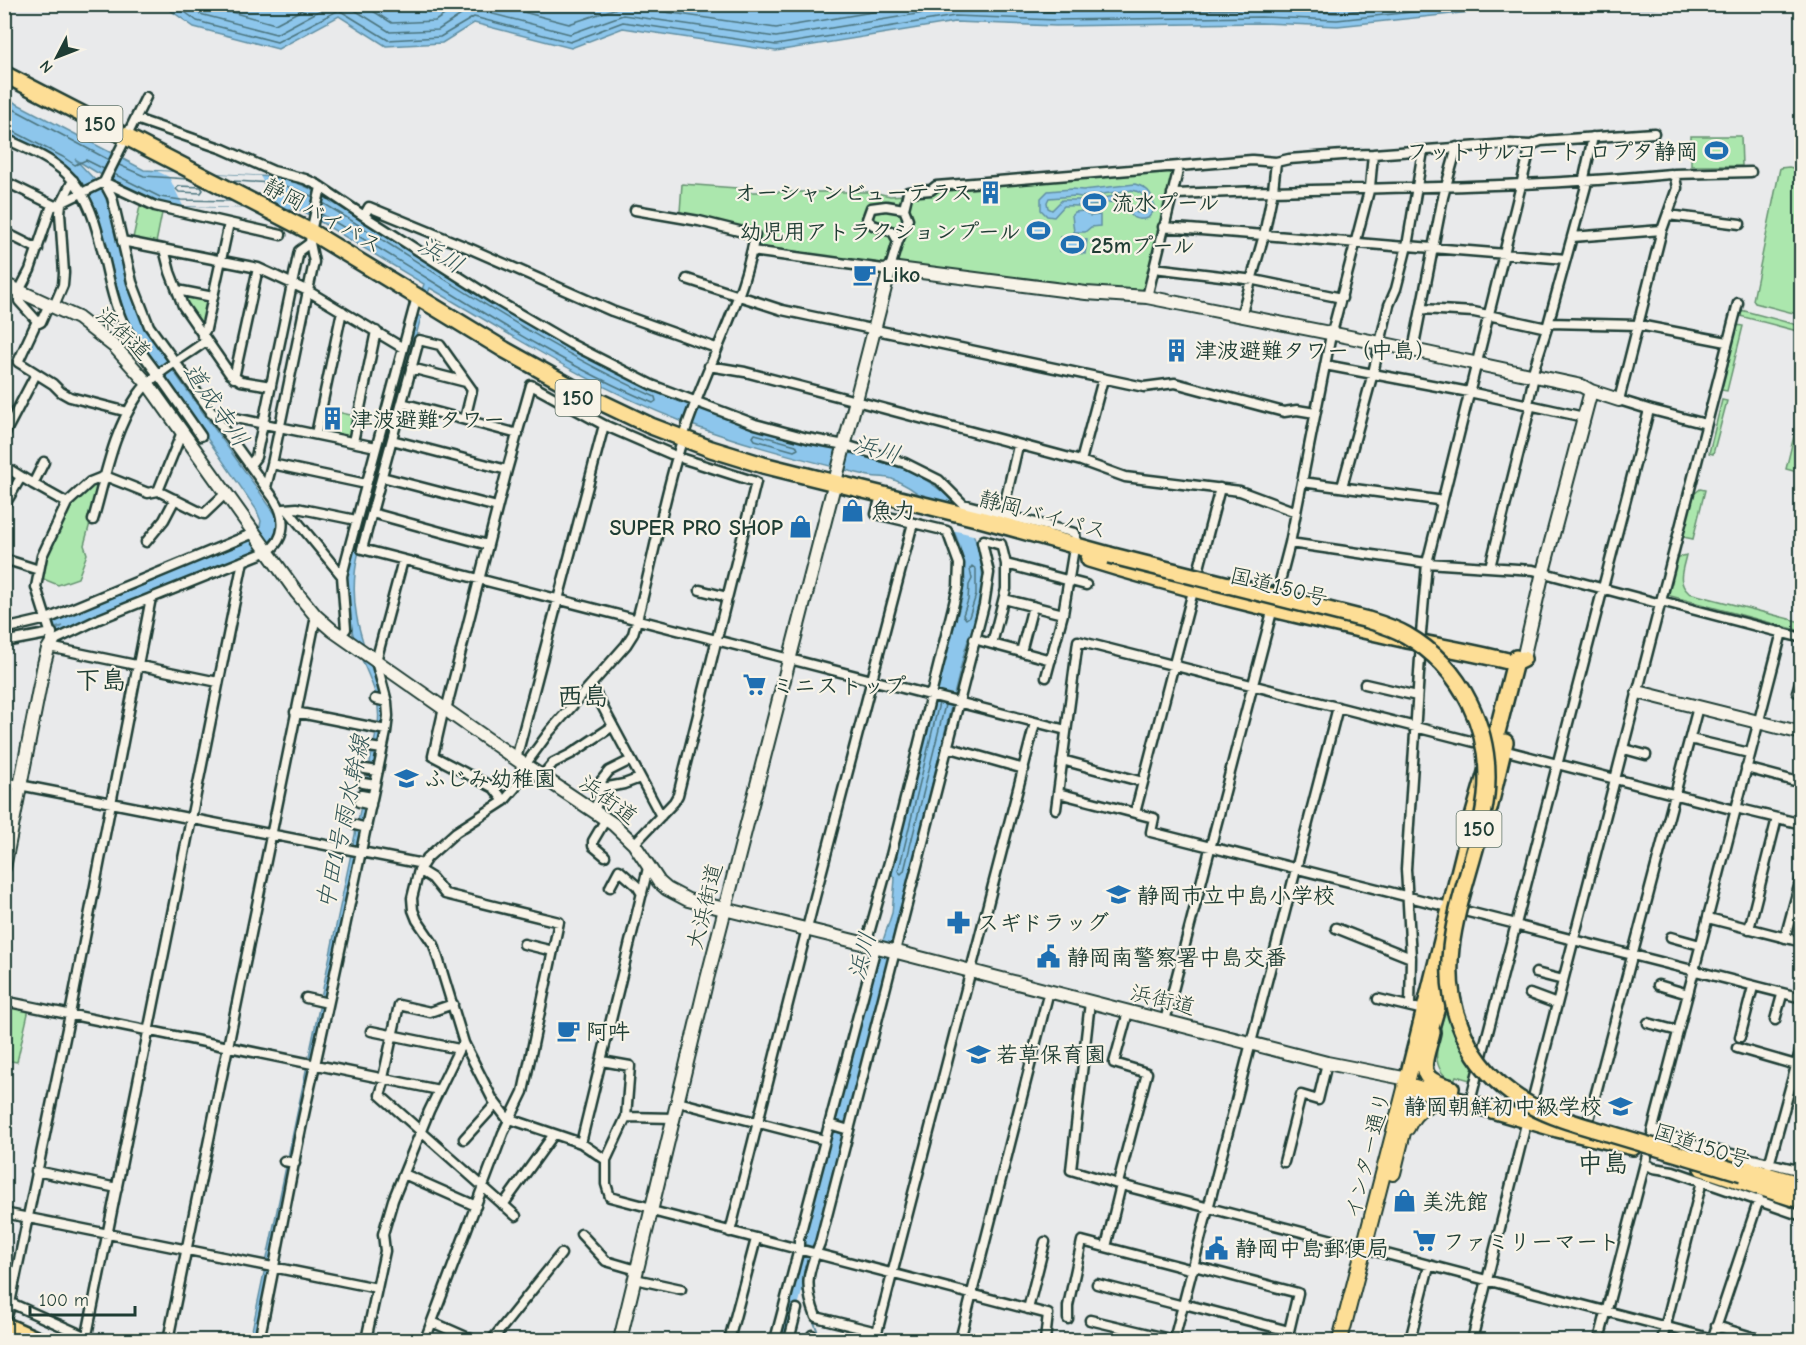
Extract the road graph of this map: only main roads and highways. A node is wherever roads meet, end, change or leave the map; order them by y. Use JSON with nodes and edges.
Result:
{"nodes":[{"id":1,"x":4,"y":74,"type":"edge"},
{"id":2,"x":4,"y":83,"type":"edge"},
{"id":3,"x":125,"y":141,"type":"junction"},
{"id":4,"x":311,"y":233,"type":"junction"},
{"id":5,"x":680,"y":447,"type":"junction"},
{"id":6,"x":835,"y":482,"type":"junction"},
{"id":7,"x":935,"y":514,"type":"junction"},
{"id":8,"x":1036,"y":539,"type":"junction"},
{"id":9,"x":1074,"y":549,"type":"junction"},
{"id":10,"x":1274,"y":601,"type":"junction"},
{"id":11,"x":1422,"y":1013,"type":"junction"},
{"id":12,"x":1411,"y":1083,"type":"junction"},
{"id":13,"x":1451,"y":1088,"type":"junction"},
{"id":14,"x":1524,"y":1115,"type":"junction"},
{"id":15,"x":1403,"y":1136,"type":"junction"},
{"id":16,"x":1650,"y":1148,"type":"junction"},
{"id":17,"x":1741,"y":1175,"type":"junction"},
{"id":18,"x":1802,"y":1185,"type":"edge"},
{"id":19,"x":1802,"y":1190,"type":"edge"},
{"id":20,"x":1802,"y":1195,"type":"edge"},
{"id":21,"x":1802,"y":1201,"type":"edge"},
{"id":22,"x":1369,"y":1250,"type":"junction"},
{"id":23,"x":6,"y":1319,"type":"edge"},
{"id":24,"x":4,"y":1338,"type":"edge"},
{"id":25,"x":9,"y":1341,"type":"edge"},
{"id":26,"x":38,"y":1341,"type":"edge"},
{"id":27,"x":1341,"y":1341,"type":"edge"},
{"id":28,"x":1349,"y":1341,"type":"edge"}],
"edges":[{"from":1,"to":3,"type":"highway","name":"静岡バイパス","number":"150"},
{"from":2,"to":3,"type":"highway","name":"静岡バイパス","number":"150"},
{"from":3,"to":4,"type":"highway","name":"静岡バイパス","number":"150"},
{"from":3,"to":4,"type":"highway","name":"静岡バイパス","number":"150"},
{"from":4,"to":5,"type":"highway","name":"静岡バイパス","number":"150"},
{"from":4,"to":5,"type":"highway","name":"静岡バイパス","number":"150"},
{"from":5,"to":6,"type":"highway","name":"静岡バイパス","number":"150"},
{"from":6,"to":7,"type":"highway","name":"静岡バイパス","number":"150"},
{"from":6,"to":7,"type":"highway","name":"静岡バイパス","number":"150"},
{"from":7,"to":8,"type":"highway","name":"静岡バイパス","number":"150"},
{"from":8,"to":9,"type":"highway","name":"国道150号","number":"150"},
{"from":8,"to":17,"type":"highway","name":"静岡バイパス","number":"150","bridge":true},
{"from":9,"to":10,"type":"highway","name":"国道150号","number":"150"},
{"from":9,"to":10,"type":"highway","name":"国道150号","number":"150"},
{"from":10,"to":11,"type":"highway","name":"国道150号","number":"150"},
{"from":11,"to":12,"type":"highway","name":"国道150号","number":"150"},
{"from":11,"to":13,"type":"highway","name":"国道150号","number":"150"},
{"from":12,"to":13,"type":"highway","name":"国道150号","number":"150"},
{"from":12,"to":14,"type":"highway","name":"国道150号","number":"150"},
{"from":12,"to":15,"type":"main road","name":"インター通り"},
{"from":12,"to":22,"type":"main road","name":"インター通り"},
{"from":13,"to":14,"type":"highway","name":"国道150号","number":"150"},
{"from":14,"to":15,"type":"main road"},
{"from":14,"to":16,"type":"highway","name":"国道150号","number":"150"},
{"from":14,"to":16,"type":"highway","name":"国道150号","number":"150"},
{"from":15,"to":22,"type":"main road","name":"インター通り"},
{"from":16,"to":18,"type":"highway","name":"国道150号","number":"150"},
{"from":16,"to":21,"type":"highway","name":"国道150号","number":"150"},
{"from":17,"to":19,"type":"highway","name":"国道150号","number":"150"},
{"from":17,"to":20,"type":"highway","name":"国道150号","number":"150"},
{"from":22,"to":27,"type":"main road","name":"インター通り"},
{"from":22,"to":28,"type":"main road","name":"インター通り"},
{"from":23,"to":26,"type":"highway"},
{"from":24,"to":25,"type":"highway"}]}
